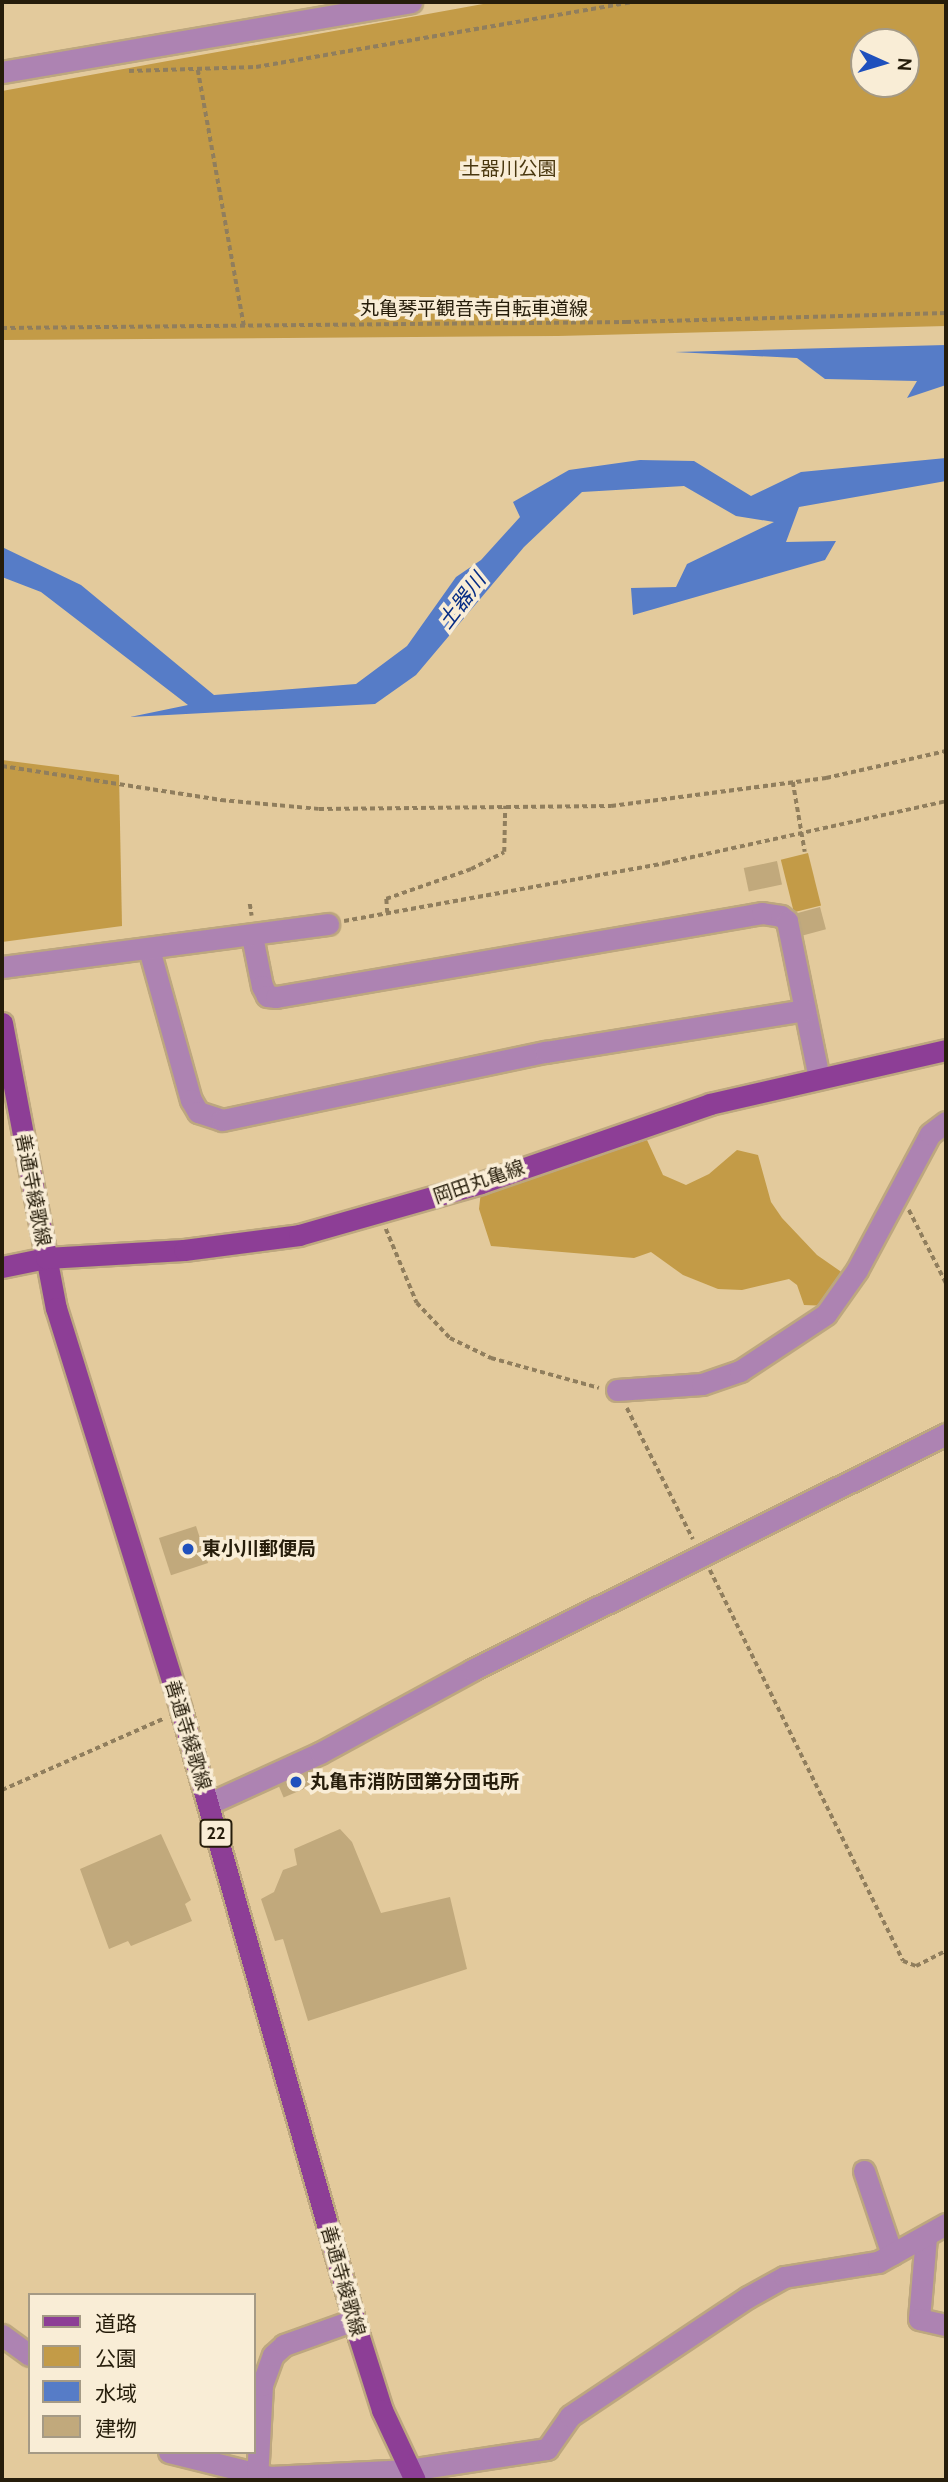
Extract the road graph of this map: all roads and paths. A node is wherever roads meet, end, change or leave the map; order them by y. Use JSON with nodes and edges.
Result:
{"nodes":[{"id":1,"x":411,"y":2,"type":"edge"},
{"id":2,"x":632,"y":2,"type":"edge"},
{"id":3,"x":197,"y":69,"type":"junction"},
{"id":4,"x":2,"y":72,"type":"edge"},
{"id":5,"x":121,"y":72,"type":"dead end"},
{"id":6,"x":946,"y":313,"type":"edge"},
{"id":7,"x":244,"y":326,"type":"junction"},
{"id":8,"x":2,"y":328,"type":"edge"},
{"id":9,"x":946,"y":751,"type":"edge"},
{"id":10,"x":2,"y":766,"type":"edge"},
{"id":11,"x":793,"y":782,"type":"junction"},
{"id":12,"x":946,"y":801,"type":"edge"},
{"id":13,"x":505,"y":806,"type":"junction"},
{"id":14,"x":804,"y":832,"type":"junction"},
{"id":15,"x":805,"y":852,"type":"dead end"},
{"id":16,"x":387,"y":913,"type":"junction"},
{"id":17,"x":328,"y":924,"type":"joint"},
{"id":18,"x":252,"y":936,"type":"junction"},
{"id":19,"x":149,"y":949,"type":"junction"},
{"id":20,"x":2,"y":967,"type":"edge"},
{"id":21,"x":805,"y":1010,"type":"junction"},
{"id":22,"x":2,"y":1023,"type":"edge"},
{"id":23,"x":946,"y":1050,"type":"edge"},
{"id":24,"x":819,"y":1078,"type":"junction"},
{"id":25,"x":946,"y":1122,"type":"edge"},
{"id":26,"x":898,"y":1188,"type":"junction"},
{"id":27,"x":382,"y":1213,"type":"junction"},
{"id":28,"x":46,"y":1258,"type":"junction"},
{"id":29,"x":2,"y":1267,"type":"edge"},
{"id":30,"x":946,"y":1283,"type":"edge"},
{"id":31,"x":617,"y":1390,"type":"junction"},
{"id":32,"x":946,"y":1434,"type":"edge"},
{"id":33,"x":701,"y":1556,"type":"junction"},
{"id":34,"x":181,"y":1710,"type":"junction"},
{"id":35,"x":2,"y":1790,"type":"edge"},
{"id":36,"x":208,"y":1804,"type":"junction"},
{"id":37,"x":946,"y":1951,"type":"edge"},
{"id":38,"x":864,"y":2171,"type":"dead end"},
{"id":39,"x":946,"y":2224,"type":"edge"},
{"id":40,"x":926,"y":2237,"type":"junction"},
{"id":41,"x":892,"y":2254,"type":"junction"},
{"id":42,"x":354,"y":2320,"type":"junction"},
{"id":43,"x":946,"y":2325,"type":"edge"},
{"id":44,"x":2,"y":2335,"type":"edge"},
{"id":45,"x":28,"y":2354,"type":"edge"},
{"id":46,"x":176,"y":2454,"type":"edge"},
{"id":47,"x":412,"y":2475,"type":"edge"},
{"id":48,"x":257,"y":2477,"type":"edge"}],
"edges":[{"from":1,"to":4,"type":"street"},
{"from":2,"to":3,"type":"path"},
{"from":3,"to":5,"type":"path"},
{"from":3,"to":7,"type":"path"},
{"from":6,"to":7,"type":"path","name":"丸亀琴平観音寺自転車道線"},
{"from":7,"to":8,"type":"path","name":"丸亀琴平観音寺自転車道線"},
{"from":9,"to":11,"type":"path"},
{"from":10,"to":13,"type":"path"},
{"from":11,"to":13,"type":"path"},
{"from":11,"to":14,"type":"path"},
{"from":12,"to":14,"type":"path"},
{"from":13,"to":16,"type":"path"},
{"from":14,"to":15,"type":"path"},
{"from":14,"to":16,"type":"path"},
{"from":16,"to":17,"type":"path"},
{"from":17,"to":18,"type":"street"},
{"from":18,"to":19,"type":"street"},
{"from":18,"to":21,"type":"street"},
{"from":19,"to":20,"type":"street"},
{"from":19,"to":21,"type":"street"},
{"from":21,"to":24,"type":"street"},
{"from":22,"to":28,"type":"main road","name":"善通寺綾歌線","number":"22"},
{"from":23,"to":24,"type":"main road","name":"岡田丸亀線"},
{"from":24,"to":27,"type":"main road","name":"岡田丸亀線"},
{"from":25,"to":26,"type":"street"},
{"from":26,"to":30,"type":"path"},
{"from":26,"to":31,"type":"street"},
{"from":27,"to":28,"type":"main road","name":"岡田丸亀線"},
{"from":27,"to":31,"type":"path"},
{"from":28,"to":29,"type":"main road","name":"岡田丸亀線"},
{"from":28,"to":34,"type":"main road","name":"善通寺綾歌線","number":"22"},
{"from":31,"to":33,"type":"path"},
{"from":32,"to":33,"type":"street"},
{"from":33,"to":36,"type":"street"},
{"from":33,"to":37,"type":"path"},
{"from":34,"to":35,"type":"path"},
{"from":34,"to":36,"type":"main road","name":"善通寺綾歌線","number":"22"},
{"from":36,"to":42,"type":"main road","name":"善通寺綾歌線","number":"22"},
{"from":38,"to":41,"type":"street"},
{"from":39,"to":40,"type":"street"},
{"from":40,"to":41,"type":"street"},
{"from":40,"to":43,"type":"street"},
{"from":41,"to":47,"type":"street"},
{"from":42,"to":47,"type":"main road","name":"善通寺綾歌線","number":"22"},
{"from":42,"to":48,"type":"street"},
{"from":44,"to":45,"type":"street"},
{"from":46,"to":48,"type":"street"},
{"from":47,"to":48,"type":"street"}]}
